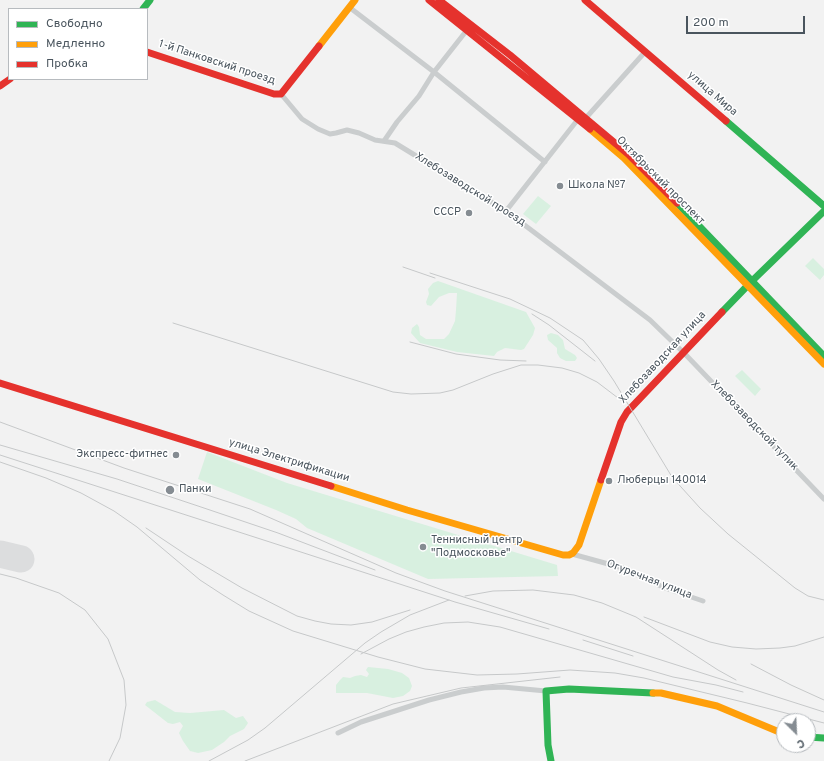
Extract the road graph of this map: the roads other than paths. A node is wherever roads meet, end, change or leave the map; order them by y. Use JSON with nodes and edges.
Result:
{"nodes":[{"id":1,"x":150,"y":0,"type":"edge"},
{"id":2,"x":355,"y":0,"type":"edge"},
{"id":3,"x":429,"y":0,"type":"edge"},
{"id":4,"x":440,"y":0,"type":"edge"},
{"id":5,"x":585,"y":0,"type":"edge"},
{"id":6,"x":349,"y":7,"type":"junction"},
{"id":7,"x":144,"y":8,"type":"edge"},
{"id":8,"x":467,"y":30,"type":"junction"},
{"id":9,"x":148,"y":52,"type":"edge"},
{"id":10,"x":645,"y":52,"type":"junction"},
{"id":11,"x":434,"y":72,"type":"junction"},
{"id":12,"x":9,"y":80,"type":"edge"},
{"id":13,"x":0,"y":86,"type":"edge"},
{"id":14,"x":281,"y":94,"type":"junction"},
{"id":15,"x":582,"y":118,"type":"junction"},
{"id":16,"x":384,"y":141,"type":"junction"},
{"id":17,"x":545,"y":162,"type":"junction"},
{"id":18,"x":824,"y":206,"type":"edge"},
{"id":19,"x":506,"y":211,"type":"junction"},
{"id":20,"x":824,"y":211,"type":"edge"},
{"id":21,"x":750,"y":283,"type":"junction"},
{"id":22,"x":683,"y":352,"type":"junction"},
{"id":23,"x":824,"y":356,"type":"edge"},
{"id":24,"x":824,"y":364,"type":"edge"},
{"id":25,"x":0,"y":383,"type":"edge"},
{"id":26,"x":824,"y":499,"type":"edge"},
{"id":27,"x":572,"y":554,"type":"junction"},
{"id":28,"x":703,"y":601,"type":"dead end"},
{"id":29,"x":546,"y":691,"type":"junction"},
{"id":30,"x":776,"y":731,"type":"edge"},
{"id":31,"x":338,"y":732,"type":"dead end"},
{"id":32,"x":551,"y":761,"type":"edge"}],
"edges":[{"from":1,"to":7,"type":"main road"},
{"from":2,"to":6,"type":"main road"},
{"from":3,"to":8,"type":"main road","name":"Октябрьский проспект"},
{"from":4,"to":15,"type":"main road","name":"Октябрьский проспект"},
{"from":5,"to":10,"type":"main road","name":"улица Мира"},
{"from":6,"to":11,"type":"street"},
{"from":6,"to":14,"type":"main road"},
{"from":8,"to":11,"type":"street"},
{"from":8,"to":15,"type":"main road","name":"Октябрьский проспект"},
{"from":9,"to":14,"type":"main road","name":"1-й Панковский проезд"},
{"from":10,"to":15,"type":"street"},
{"from":10,"to":18,"type":"main road","name":"улица Мира"},
{"from":11,"to":16,"type":"street"},
{"from":11,"to":17,"type":"street"},
{"from":12,"to":13,"type":"main road"},
{"from":14,"to":16,"type":"street","name":"Хлебозаводской проезд"},
{"from":15,"to":17,"type":"street"},
{"from":15,"to":21,"type":"main road","name":"Октябрьский проспект"},
{"from":16,"to":19,"type":"street","name":"Хлебозаводской проезд"},
{"from":17,"to":19,"type":"street"},
{"from":19,"to":22,"type":"street","name":"Хлебозаводской проезд"},
{"from":20,"to":21,"type":"main road","name":"Хлебозаводская улица"},
{"from":21,"to":22,"type":"main road","name":"Хлебозаводская улица"},
{"from":21,"to":23,"type":"main road","name":"Октябрьский проспект"},
{"from":21,"to":24,"type":"main road","name":"Октябрьский проспект"},
{"from":22,"to":26,"type":"street","name":"Хлебозаводской тупик"},
{"from":22,"to":27,"type":"main road","name":"Хлебозаводская улица"},
{"from":25,"to":27,"type":"main road","name":"улица Электрификации"},
{"from":27,"to":28,"type":"street","name":"Огуречная улица"},
{"from":29,"to":30,"type":"main road"},
{"from":29,"to":31,"type":"street"},
{"from":29,"to":32,"type":"main road"}]}
